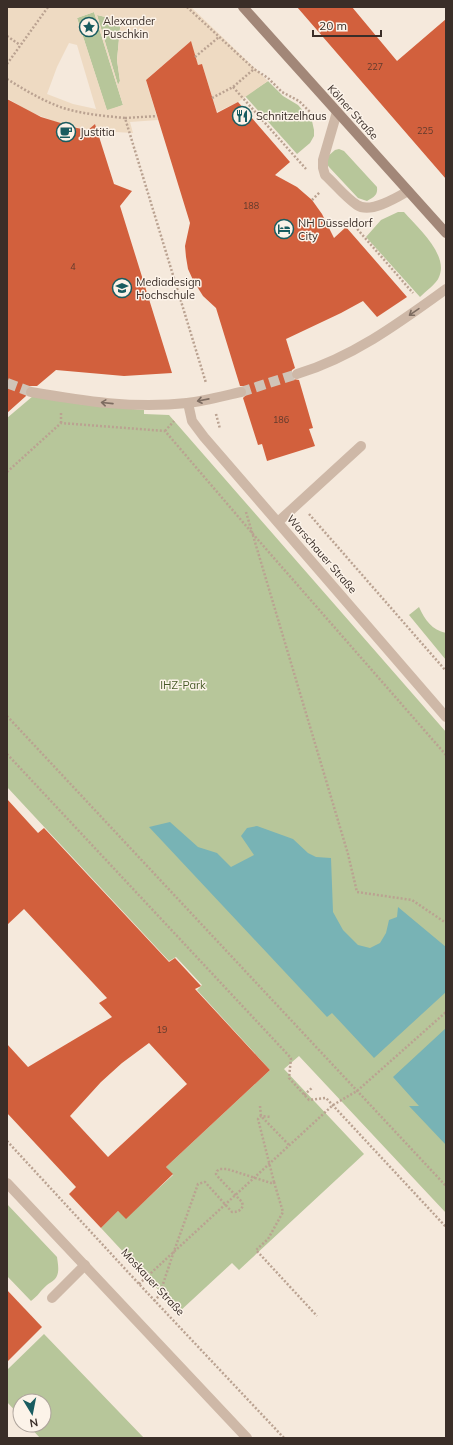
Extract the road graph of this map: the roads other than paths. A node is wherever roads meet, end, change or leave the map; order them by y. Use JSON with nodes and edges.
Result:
{"nodes":[{"id":1,"x":243,"y":7,"type":"edge"},
{"id":2,"x":338,"y":112,"type":"junction"},
{"id":3,"x":408,"y":191,"type":"junction"},
{"id":4,"x":446,"y":233,"type":"edge"},
{"id":5,"x":446,"y":289,"type":"edge"},
{"id":6,"x":297,"y":374,"type":"tunnel mouth"},
{"id":7,"x":31,"y":392,"type":"tunnel mouth"},
{"id":8,"x":242,"y":392,"type":"tunnel mouth"},
{"id":9,"x":188,"y":403,"type":"junction"},
{"id":10,"x":361,"y":446,"type":"dead end"},
{"id":11,"x":278,"y":522,"type":"junction"},
{"id":12,"x":446,"y":717,"type":"edge"},
{"id":13,"x":7,"y":1183,"type":"edge"},
{"id":14,"x":85,"y":1266,"type":"junction"},
{"id":15,"x":52,"y":1298,"type":"dead end"},
{"id":16,"x":247,"y":1438,"type":"edge"}],
"edges":[{"from":1,"to":2,"type":"main road","name":"Kölner Straße"},
{"from":2,"to":3,"type":"main road","name":"Kölner Straße"},
{"from":2,"to":3,"type":"street"},
{"from":3,"to":4,"type":"main road","name":"Kölner Straße"},
{"from":5,"to":6,"type":"street","one_way":true},
{"from":9,"to":7,"type":"street","one_way":true},
{"from":8,"to":9,"type":"street","one_way":true},
{"from":9,"to":11,"type":"street","name":"Warschauer Straße"},
{"from":10,"to":11,"type":"street"},
{"from":11,"to":12,"type":"street","name":"Warschauer Straße"},
{"from":13,"to":14,"type":"street"},
{"from":14,"to":15,"type":"street"},
{"from":14,"to":16,"type":"street"}]}
